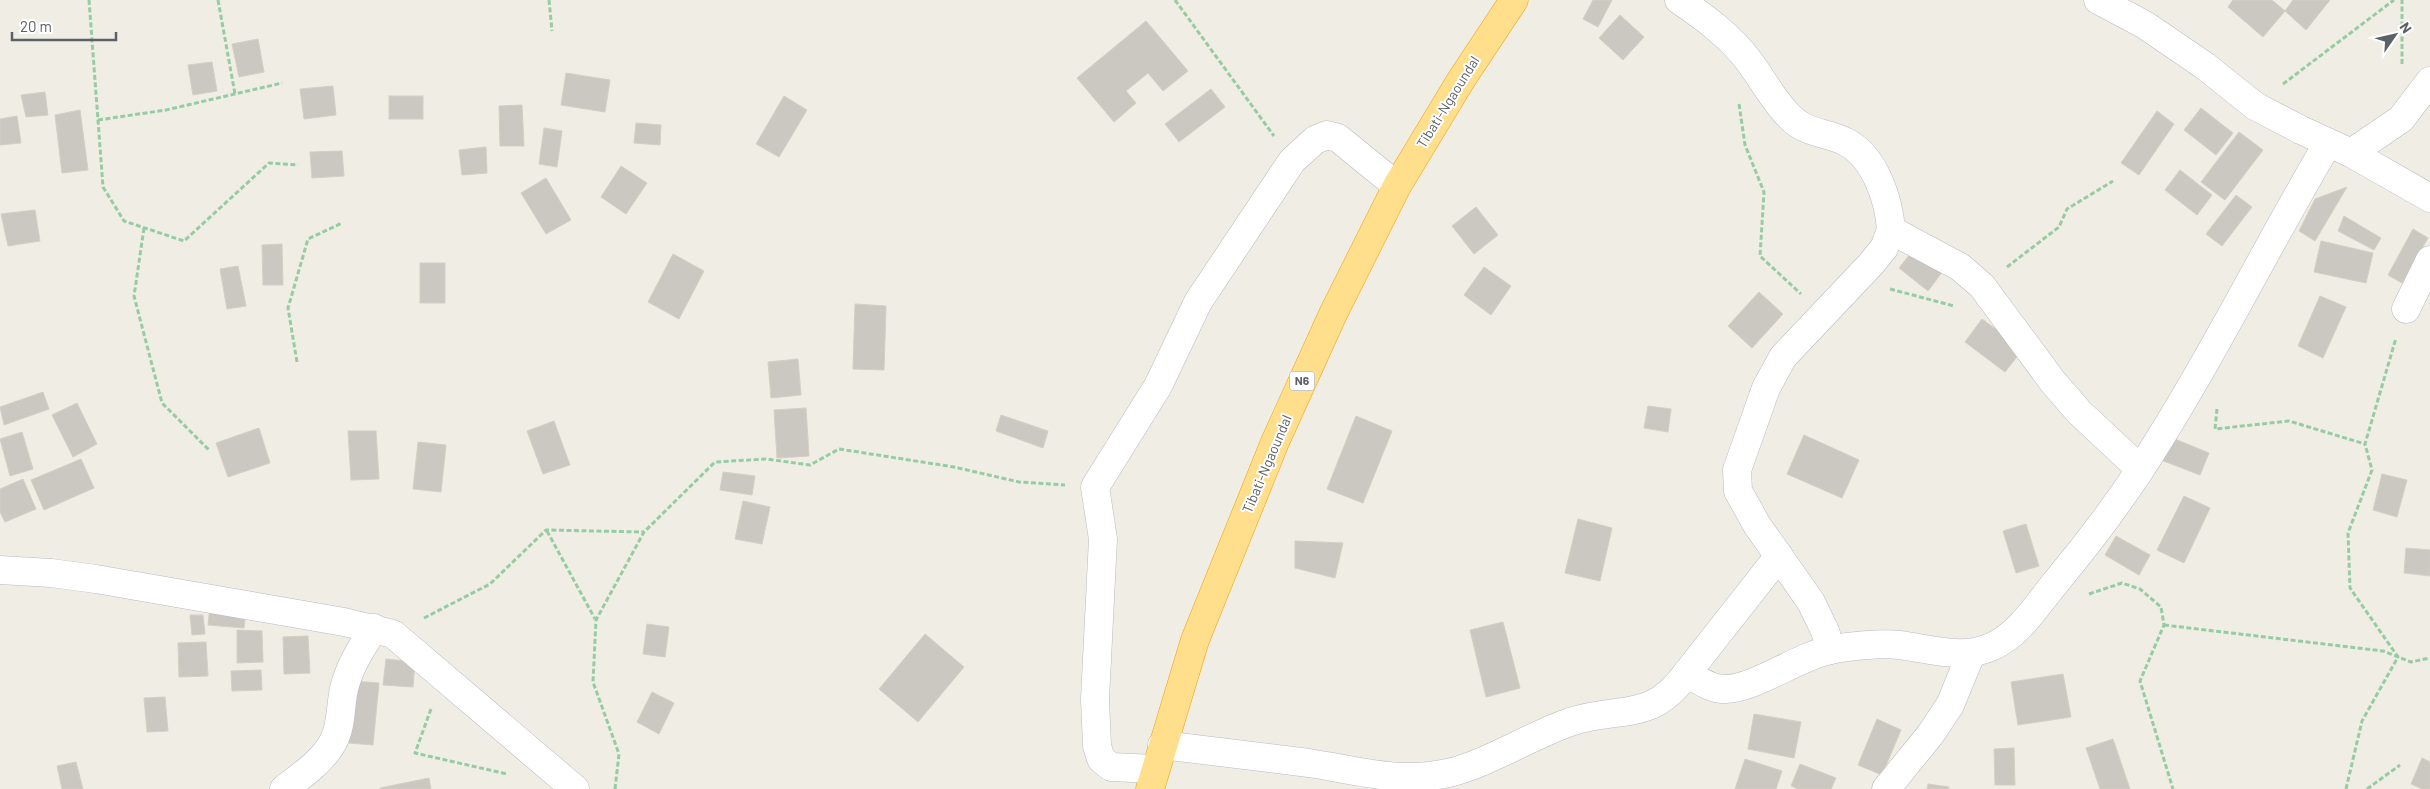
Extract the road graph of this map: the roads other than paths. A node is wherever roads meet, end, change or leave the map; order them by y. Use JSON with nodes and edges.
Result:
{"nodes":[{"id":1,"x":1514,"y":0,"type":"edge"},
{"id":2,"x":1679,"y":0,"type":"edge"},
{"id":3,"x":2098,"y":0,"type":"edge"},
{"id":4,"x":2430,"y":81,"type":"edge"},
{"id":5,"x":2340,"y":148,"type":"junction"},
{"id":6,"x":1397,"y":186,"type":"junction"},
{"id":7,"x":2430,"y":198,"type":"edge"},
{"id":8,"x":1891,"y":230,"type":"junction"},
{"id":9,"x":2430,"y":260,"type":"edge"},
{"id":10,"x":2406,"y":310,"type":"road end"},
{"id":11,"x":2140,"y":469,"type":"junction"},
{"id":12,"x":1779,"y":556,"type":"junction"},
{"id":13,"x":0,"y":570,"type":"edge"},
{"id":14,"x":384,"y":631,"type":"junction"},
{"id":15,"x":1831,"y":650,"type":"junction"},
{"id":16,"x":1971,"y":654,"type":"junction"},
{"id":17,"x":1688,"y":673,"type":"junction"},
{"id":18,"x":1155,"y":768,"type":"edge"},
{"id":19,"x":284,"y":789,"type":"edge"},
{"id":20,"x":575,"y":789,"type":"edge"},
{"id":21,"x":1886,"y":789,"type":"edge"}],
"edges":[{"from":1,"to":6,"type":"highway","name":"Tibati-Ngaoundal","number":"N6"},
{"from":2,"to":8,"type":"street"},
{"from":3,"to":5,"type":"street"},
{"from":4,"to":5,"type":"street"},
{"from":5,"to":7,"type":"street"},
{"from":5,"to":11,"type":"street"},
{"from":6,"to":18,"type":"highway","name":"Tibati-Ngaoundal","number":"N6"},
{"from":6,"to":18,"type":"street"},
{"from":8,"to":11,"type":"street"},
{"from":8,"to":12,"type":"street"},
{"from":9,"to":10,"type":"street"},
{"from":11,"to":16,"type":"street"},
{"from":12,"to":15,"type":"street"},
{"from":12,"to":17,"type":"street"},
{"from":13,"to":14,"type":"street"},
{"from":14,"to":19,"type":"street"},
{"from":14,"to":20,"type":"street"},
{"from":15,"to":16,"type":"street"},
{"from":15,"to":17,"type":"street"},
{"from":16,"to":21,"type":"street"},
{"from":17,"to":18,"type":"street"}]}
